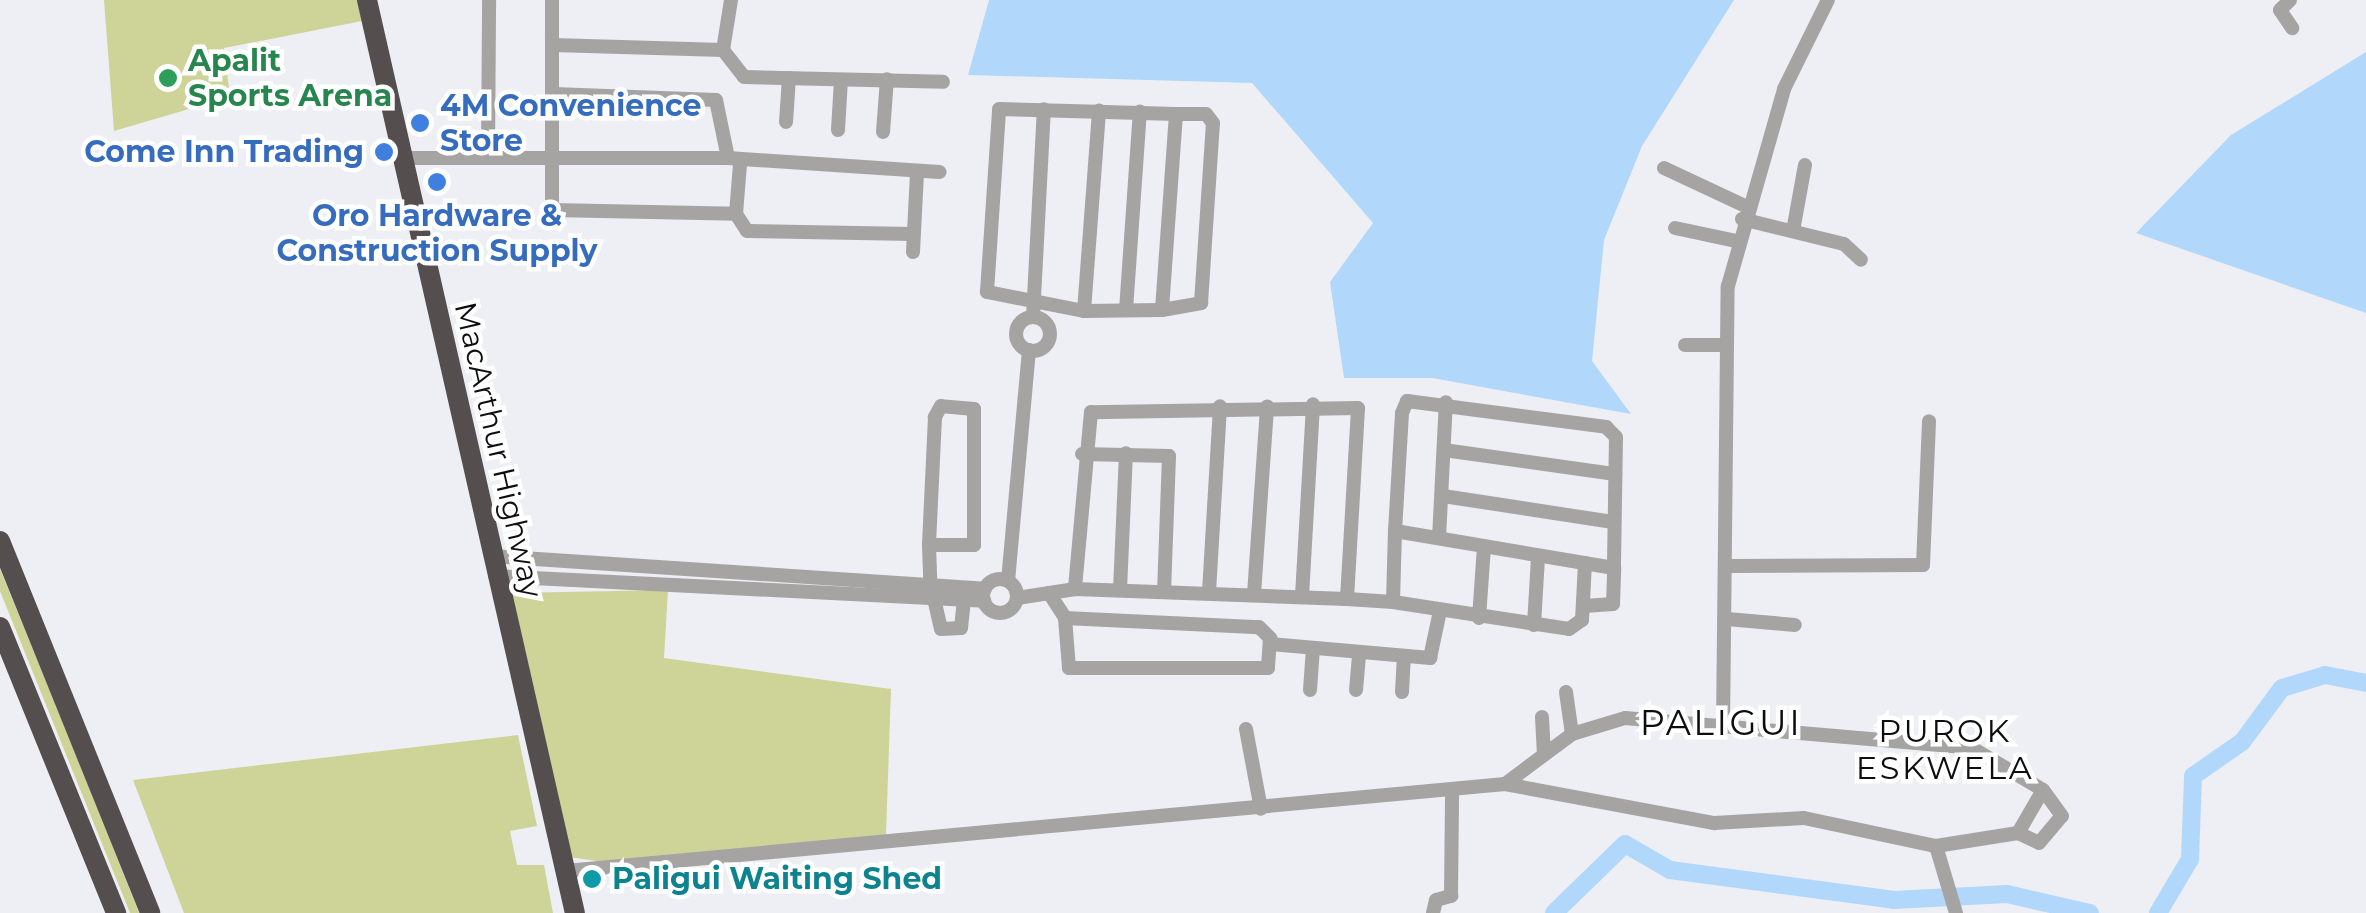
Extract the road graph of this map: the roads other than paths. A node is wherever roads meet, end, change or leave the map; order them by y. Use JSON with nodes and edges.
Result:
{"nodes":[{"id":1,"x":367,"y":0,"type":"edge"},
{"id":2,"x":490,"y":0,"type":"edge"},
{"id":3,"x":552,"y":0,"type":"edge"},
{"id":4,"x":732,"y":0,"type":"edge"},
{"id":5,"x":1828,"y":0,"type":"edge"},
{"id":6,"x":2290,"y":0,"type":"edge"},
{"id":7,"x":2292,"y":28,"type":"dead end"},
{"id":8,"x":553,"y":46,"type":"junction"},
{"id":9,"x":723,"y":50,"type":"junction"},
{"id":10,"x":789,"y":78,"type":"junction"},
{"id":11,"x":887,"y":79,"type":"junction"},
{"id":12,"x":841,"y":80,"type":"junction"},
{"id":13,"x":943,"y":82,"type":"dead end"},
{"id":14,"x":553,"y":94,"type":"junction"},
{"id":15,"x":1044,"y":110,"type":"junction"},
{"id":16,"x":1100,"y":111,"type":"junction"},
{"id":17,"x":1140,"y":111,"type":"junction"},
{"id":18,"x":1176,"y":114,"type":"junction"},
{"id":19,"x":786,"y":122,"type":"dead end"},
{"id":20,"x":838,"y":130,"type":"dead end"},
{"id":21,"x":884,"y":132,"type":"dead end"},
{"id":22,"x":488,"y":156,"type":"junction"},
{"id":23,"x":402,"y":158,"type":"junction"},
{"id":24,"x":551,"y":158,"type":"junction"},
{"id":25,"x":734,"y":161,"type":"junction"},
{"id":26,"x":1805,"y":165,"type":"dead end"},
{"id":27,"x":1664,"y":168,"type":"dead end"},
{"id":28,"x":940,"y":172,"type":"dead end"},
{"id":29,"x":918,"y":174,"type":"junction"},
{"id":30,"x":1744,"y":213,"type":"junction"},
{"id":31,"x":736,"y":214,"type":"junction"},
{"id":32,"x":1674,"y":228,"type":"dead end"},
{"id":33,"x":1793,"y":231,"type":"junction"},
{"id":34,"x":912,"y":234,"type":"junction"},
{"id":35,"x":1736,"y":240,"type":"junction"},
{"id":36,"x":913,"y":252,"type":"dead end"},
{"id":37,"x":1861,"y":260,"type":"dead end"},
{"id":38,"x":1035,"y":300,"type":"junction"},
{"id":39,"x":1126,"y":310,"type":"junction"},
{"id":40,"x":1162,"y":310,"type":"junction"},
{"id":41,"x":1084,"y":311,"type":"junction"},
{"id":42,"x":1033,"y":316,"type":"junction"},
{"id":43,"x":1685,"y":345,"type":"dead end"},
{"id":44,"x":1722,"y":346,"type":"junction"},
{"id":45,"x":1029,"y":350,"type":"junction"},
{"id":46,"x":1446,"y":402,"type":"junction"},
{"id":47,"x":1313,"y":404,"type":"junction"},
{"id":48,"x":1220,"y":406,"type":"junction"},
{"id":49,"x":1267,"y":406,"type":"junction"},
{"id":50,"x":1929,"y":421,"type":"dead end"},
{"id":51,"x":1444,"y":450,"type":"junction"},
{"id":52,"x":1126,"y":452,"type":"junction"},
{"id":53,"x":1082,"y":454,"type":"junction"},
{"id":54,"x":1615,"y":474,"type":"junction"},
{"id":55,"x":1442,"y":496,"type":"junction"},
{"id":56,"x":1613,"y":522,"type":"junction"},
{"id":57,"x":1396,"y":531,"type":"junction"},
{"id":58,"x":1438,"y":538,"type":"junction"},
{"id":59,"x":0,"y":541,"type":"edge"},
{"id":60,"x":929,"y":545,"type":"junction"},
{"id":61,"x":1484,"y":547,"type":"junction"},
{"id":62,"x":525,"y":558,"type":"junction"},
{"id":63,"x":1538,"y":558,"type":"junction"},
{"id":64,"x":583,"y":561,"type":"junction"},
{"id":65,"x":1584,"y":562,"type":"junction"},
{"id":66,"x":493,"y":566,"type":"junction"},
{"id":67,"x":1728,"y":566,"type":"junction"},
{"id":68,"x":1614,"y":568,"type":"junction"},
{"id":69,"x":725,"y":569,"type":"junction"},
{"id":70,"x":526,"y":576,"type":"junction"},
{"id":71,"x":584,"y":579,"type":"junction"},
{"id":72,"x":930,"y":581,"type":"junction"},
{"id":73,"x":1008,"y":581,"type":"junction"},
{"id":74,"x":724,"y":586,"type":"junction"},
{"id":75,"x":1075,"y":589,"type":"junction"},
{"id":76,"x":1120,"y":590,"type":"junction"},
{"id":77,"x":1164,"y":591,"type":"junction"},
{"id":78,"x":1049,"y":592,"type":"junction"},
{"id":79,"x":1209,"y":592,"type":"junction"},
{"id":80,"x":1254,"y":594,"type":"junction"},
{"id":81,"x":984,"y":595,"type":"junction"},
{"id":82,"x":937,"y":596,"type":"junction"},
{"id":83,"x":1302,"y":596,"type":"junction"},
{"id":84,"x":964,"y":598,"type":"junction"},
{"id":85,"x":1017,"y":598,"type":"junction"},
{"id":86,"x":1347,"y":600,"type":"junction"},
{"id":87,"x":1393,"y":602,"type":"junction"},
{"id":88,"x":1584,"y":606,"type":"junction"},
{"id":89,"x":1440,"y":611,"type":"junction"},
{"id":90,"x":1065,"y":618,"type":"junction"},
{"id":91,"x":1479,"y":618,"type":"junction"},
{"id":92,"x":1727,"y":620,"type":"junction"},
{"id":93,"x":1534,"y":625,"type":"junction"},
{"id":94,"x":1796,"y":625,"type":"dead end"},
{"id":95,"x":0,"y":626,"type":"edge"},
{"id":96,"x":1270,"y":644,"type":"junction"},
{"id":97,"x":1313,"y":648,"type":"junction"},
{"id":98,"x":1359,"y":652,"type":"junction"},
{"id":99,"x":1404,"y":656,"type":"junction"},
{"id":100,"x":1310,"y":690,"type":"dead end"},
{"id":101,"x":1356,"y":690,"type":"dead end"},
{"id":102,"x":1402,"y":692,"type":"dead end"},
{"id":103,"x":1566,"y":692,"type":"dead end"},
{"id":104,"x":1542,"y":717,"type":"dead end"},
{"id":105,"x":1723,"y":728,"type":"junction"},
{"id":106,"x":1246,"y":729,"type":"dead end"},
{"id":107,"x":1572,"y":734,"type":"junction"},
{"id":108,"x":1544,"y":750,"type":"junction"},
{"id":109,"x":1505,"y":784,"type":"junction"},
{"id":110,"x":2043,"y":790,"type":"junction"},
{"id":111,"x":1452,"y":795,"type":"junction"},
{"id":112,"x":1261,"y":810,"type":"junction"},
{"id":113,"x":2018,"y":833,"type":"junction"},
{"id":114,"x":1936,"y":846,"type":"junction"},
{"id":115,"x":566,"y":871,"type":"junction"},
{"id":116,"x":1952,"y":901,"type":"edge"},
{"id":117,"x":116,"y":913,"type":"edge"},
{"id":118,"x":150,"y":913,"type":"edge"},
{"id":119,"x":575,"y":913,"type":"edge"},
{"id":120,"x":1433,"y":913,"type":"edge"}],
"edges":[{"from":1,"to":23,"type":"highway","name":"MacArthur Highway"},
{"from":2,"to":22,"type":"street"},
{"from":3,"to":8,"type":"street"},
{"from":4,"to":9,"type":"street"},
{"from":5,"to":30,"type":"street"},
{"from":6,"to":7,"type":"street"},
{"from":8,"to":9,"type":"street"},
{"from":8,"to":14,"type":"street"},
{"from":9,"to":10,"type":"street"},
{"from":10,"to":12,"type":"street"},
{"from":10,"to":19,"type":"street"},
{"from":11,"to":12,"type":"street"},
{"from":11,"to":13,"type":"street"},
{"from":11,"to":21,"type":"street"},
{"from":12,"to":20,"type":"street"},
{"from":14,"to":24,"type":"street"},
{"from":14,"to":25,"type":"street"},
{"from":15,"to":16,"type":"street"},
{"from":15,"to":38,"type":"street"},
{"from":15,"to":38,"type":"street"},
{"from":16,"to":17,"type":"street"},
{"from":16,"to":41,"type":"street"},
{"from":17,"to":18,"type":"street"},
{"from":17,"to":39,"type":"street"},
{"from":18,"to":40,"type":"street"},
{"from":18,"to":40,"type":"street"},
{"from":22,"to":23,"type":"street"},
{"from":22,"to":24,"type":"street"},
{"from":23,"to":66,"type":"highway","name":"MacArthur Highway"},
{"from":24,"to":25,"type":"street"},
{"from":24,"to":31,"type":"street"},
{"from":25,"to":29,"type":"street"},
{"from":25,"to":31,"type":"street"},
{"from":26,"to":33,"type":"street"},
{"from":27,"to":30,"type":"street"},
{"from":28,"to":29,"type":"street"},
{"from":29,"to":34,"type":"street"},
{"from":30,"to":33,"type":"street"},
{"from":30,"to":35,"type":"street"},
{"from":31,"to":34,"type":"street"},
{"from":32,"to":35,"type":"street"},
{"from":33,"to":37,"type":"street"},
{"from":34,"to":36,"type":"street"},
{"from":35,"to":44,"type":"street"},
{"from":38,"to":41,"type":"street"},
{"from":38,"to":42,"type":"street"},
{"from":39,"to":40,"type":"street"},
{"from":39,"to":41,"type":"street"},
{"from":42,"to":45,"type":"street"},
{"from":42,"to":45,"type":"street"},
{"from":43,"to":44,"type":"street"},
{"from":44,"to":67,"type":"street"},
{"from":45,"to":73,"type":"street"},
{"from":46,"to":51,"type":"street"},
{"from":46,"to":54,"type":"street"},
{"from":46,"to":57,"type":"street"},
{"from":47,"to":49,"type":"street"},
{"from":47,"to":83,"type":"street"},
{"from":47,"to":86,"type":"street"},
{"from":48,"to":49,"type":"street"},
{"from":48,"to":53,"type":"street"},
{"from":48,"to":79,"type":"street"},
{"from":49,"to":80,"type":"street"},
{"from":50,"to":67,"type":"street"},
{"from":51,"to":54,"type":"street"},
{"from":51,"to":55,"type":"street"},
{"from":52,"to":53,"type":"street"},
{"from":52,"to":76,"type":"street"},
{"from":52,"to":77,"type":"street"},
{"from":53,"to":75,"type":"street"},
{"from":54,"to":56,"type":"street"},
{"from":55,"to":56,"type":"street"},
{"from":55,"to":58,"type":"street"},
{"from":56,"to":68,"type":"street"},
{"from":57,"to":58,"type":"street"},
{"from":57,"to":87,"type":"street"},
{"from":58,"to":61,"type":"street"},
{"from":59,"to":118,"type":"highway"},
{"from":60,"to":60,"type":"street"},
{"from":60,"to":72,"type":"street"},
{"from":61,"to":63,"type":"street"},
{"from":61,"to":91,"type":"street"},
{"from":62,"to":64,"type":"street"},
{"from":62,"to":66,"type":"street"},
{"from":62,"to":70,"type":"street"},
{"from":63,"to":65,"type":"street"},
{"from":63,"to":93,"type":"street"},
{"from":64,"to":69,"type":"street"},
{"from":64,"to":71,"type":"street"},
{"from":65,"to":68,"type":"street"},
{"from":65,"to":88,"type":"street"},
{"from":66,"to":70,"type":"street"},
{"from":66,"to":115,"type":"highway","name":"MacArthur Highway"},
{"from":67,"to":92,"type":"street"},
{"from":68,"to":88,"type":"street"},
{"from":69,"to":72,"type":"street"},
{"from":69,"to":74,"type":"street"},
{"from":70,"to":71,"type":"street"},
{"from":71,"to":74,"type":"street"},
{"from":72,"to":81,"type":"street"},
{"from":72,"to":82,"type":"street"},
{"from":73,"to":81,"type":"street"},
{"from":73,"to":85,"type":"street"},
{"from":74,"to":82,"type":"street"},
{"from":75,"to":76,"type":"street"},
{"from":75,"to":78,"type":"street"},
{"from":76,"to":77,"type":"street"},
{"from":77,"to":79,"type":"street"},
{"from":78,"to":85,"type":"street"},
{"from":78,"to":90,"type":"street"},
{"from":79,"to":80,"type":"street"},
{"from":80,"to":83,"type":"street"},
{"from":81,"to":84,"type":"street"},
{"from":81,"to":85,"type":"street"},
{"from":82,"to":84,"type":"street"},
{"from":82,"to":84,"type":"street"},
{"from":83,"to":86,"type":"street"},
{"from":86,"to":87,"type":"street"},
{"from":87,"to":89,"type":"street"},
{"from":88,"to":93,"type":"street"},
{"from":89,"to":91,"type":"street"},
{"from":89,"to":99,"type":"street"},
{"from":90,"to":96,"type":"street"},
{"from":90,"to":96,"type":"street"},
{"from":91,"to":93,"type":"street"},
{"from":92,"to":94,"type":"street"},
{"from":92,"to":105,"type":"street"},
{"from":95,"to":117,"type":"highway"},
{"from":96,"to":97,"type":"street"},
{"from":97,"to":98,"type":"street"},
{"from":97,"to":100,"type":"street"},
{"from":98,"to":99,"type":"street"},
{"from":98,"to":101,"type":"street"},
{"from":99,"to":102,"type":"street"},
{"from":103,"to":107,"type":"street"},
{"from":104,"to":108,"type":"street"},
{"from":105,"to":107,"type":"street"},
{"from":105,"to":110,"type":"street"},
{"from":106,"to":112,"type":"street"},
{"from":107,"to":108,"type":"street"},
{"from":108,"to":109,"type":"street"},
{"from":109,"to":111,"type":"street"},
{"from":109,"to":114,"type":"street"},
{"from":110,"to":113,"type":"street"},
{"from":110,"to":113,"type":"street"},
{"from":111,"to":112,"type":"street"},
{"from":111,"to":120,"type":"street"},
{"from":112,"to":115,"type":"street"},
{"from":113,"to":114,"type":"street"},
{"from":114,"to":116,"type":"street"},
{"from":115,"to":119,"type":"highway","name":"MacArthur Highway"}]}
